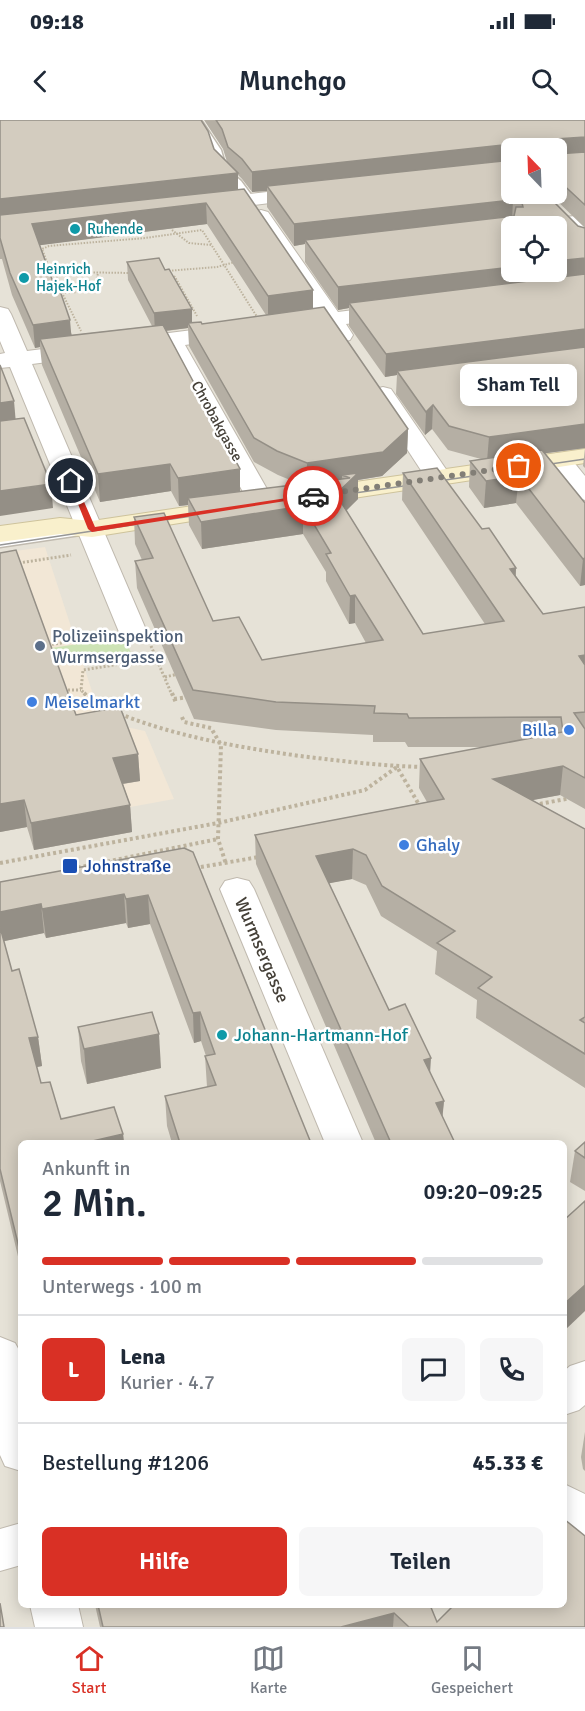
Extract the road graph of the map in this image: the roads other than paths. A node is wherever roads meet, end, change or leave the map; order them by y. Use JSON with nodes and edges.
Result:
{"nodes":[{"id":1,"x":196,"y":120,"type":"edge"},
{"id":2,"x":331,"y":191,"type":"edge"},
{"id":3,"x":250,"y":200,"type":"junction"},
{"id":4,"x":184,"y":207,"type":"edge"},
{"id":5,"x":551,"y":208,"type":"edge"},
{"id":6,"x":575,"y":222,"type":"edge"},
{"id":7,"x":585,"y":242,"type":"edge"},
{"id":8,"x":313,"y":253,"type":"edge"},
{"id":9,"x":290,"y":255,"type":"junction"},
{"id":10,"x":412,"y":309,"type":"edge"},
{"id":11,"x":0,"y":314,"type":"edge"},
{"id":12,"x":331,"y":320,"type":"junction"},
{"id":13,"x":171,"y":339,"type":"junction"},
{"id":14,"x":352,"y":349,"type":"edge"},
{"id":15,"x":9,"y":360,"type":"edge"},
{"id":16,"x":402,"y":384,"type":"edge"},
{"id":17,"x":585,"y":456,"type":"edge"},
{"id":18,"x":559,"y":460,"type":"junction"},
{"id":19,"x":439,"y":478,"type":"junction"},
{"id":20,"x":585,"y":492,"type":"edge"},
{"id":21,"x":262,"y":503,"type":"junction"},
{"id":22,"x":92,"y":529,"type":"junction"},
{"id":23,"x":0,"y":534,"type":"edge"},
{"id":24,"x":0,"y":543,"type":"edge"},
{"id":25,"x":5,"y":558,"type":"edge"},
{"id":26,"x":133,"y":632,"type":"road end"},
{"id":27,"x":230,"y":874,"type":"road end"},
{"id":28,"x":343,"y":1140,"type":"edge"},
{"id":29,"x":0,"y":1355,"type":"edge"},
{"id":30,"x":585,"y":1379,"type":"edge"},
{"id":31,"x":567,"y":1394,"type":"edge"},
{"id":32,"x":18,"y":1438,"type":"edge"},
{"id":33,"x":567,"y":1506,"type":"edge"},
{"id":34,"x":585,"y":1521,"type":"edge"},
{"id":35,"x":18,"y":1545,"type":"edge"},
{"id":36,"x":0,"y":1550,"type":"edge"},
{"id":37,"x":55,"y":1608,"type":"edge"},
{"id":38,"x":59,"y":1627,"type":"edge"}],
"edges":[{"from":1,"to":3,"type":"lane"},
{"from":2,"to":3,"type":"street"},
{"from":3,"to":4,"type":"street"},
{"from":3,"to":9,"type":"street"},
{"from":5,"to":6,"type":"street"},
{"from":6,"to":7,"type":"street"},
{"from":8,"to":9,"type":"street"},
{"from":9,"to":12,"type":"street"},
{"from":10,"to":12,"type":"street"},
{"from":11,"to":15,"type":"street"},
{"from":12,"to":13,"type":"street"},
{"from":12,"to":14,"type":"street"},
{"from":13,"to":15,"type":"street"},
{"from":13,"to":21,"type":"street","name":"Chrobakgasse"},
{"from":15,"to":22,"type":"street"},
{"from":16,"to":19,"type":"street"},
{"from":17,"to":18,"type":"main road"},
{"from":18,"to":19,"type":"main road"},
{"from":18,"to":20,"type":"street"},
{"from":19,"to":21,"type":"main road"},
{"from":21,"to":22,"type":"main road"},
{"from":22,"to":23,"type":"main road"},
{"from":22,"to":24,"type":"lane"},
{"from":22,"to":25,"type":"main road"},
{"from":22,"to":26,"type":"street"},
{"from":27,"to":28,"type":"street","name":"Wurmsergasse"},
{"from":29,"to":32,"type":"street"},
{"from":30,"to":31,"type":"street"},
{"from":33,"to":34,"type":"street"},
{"from":35,"to":36,"type":"street"},
{"from":37,"to":38,"type":"street"}]}
